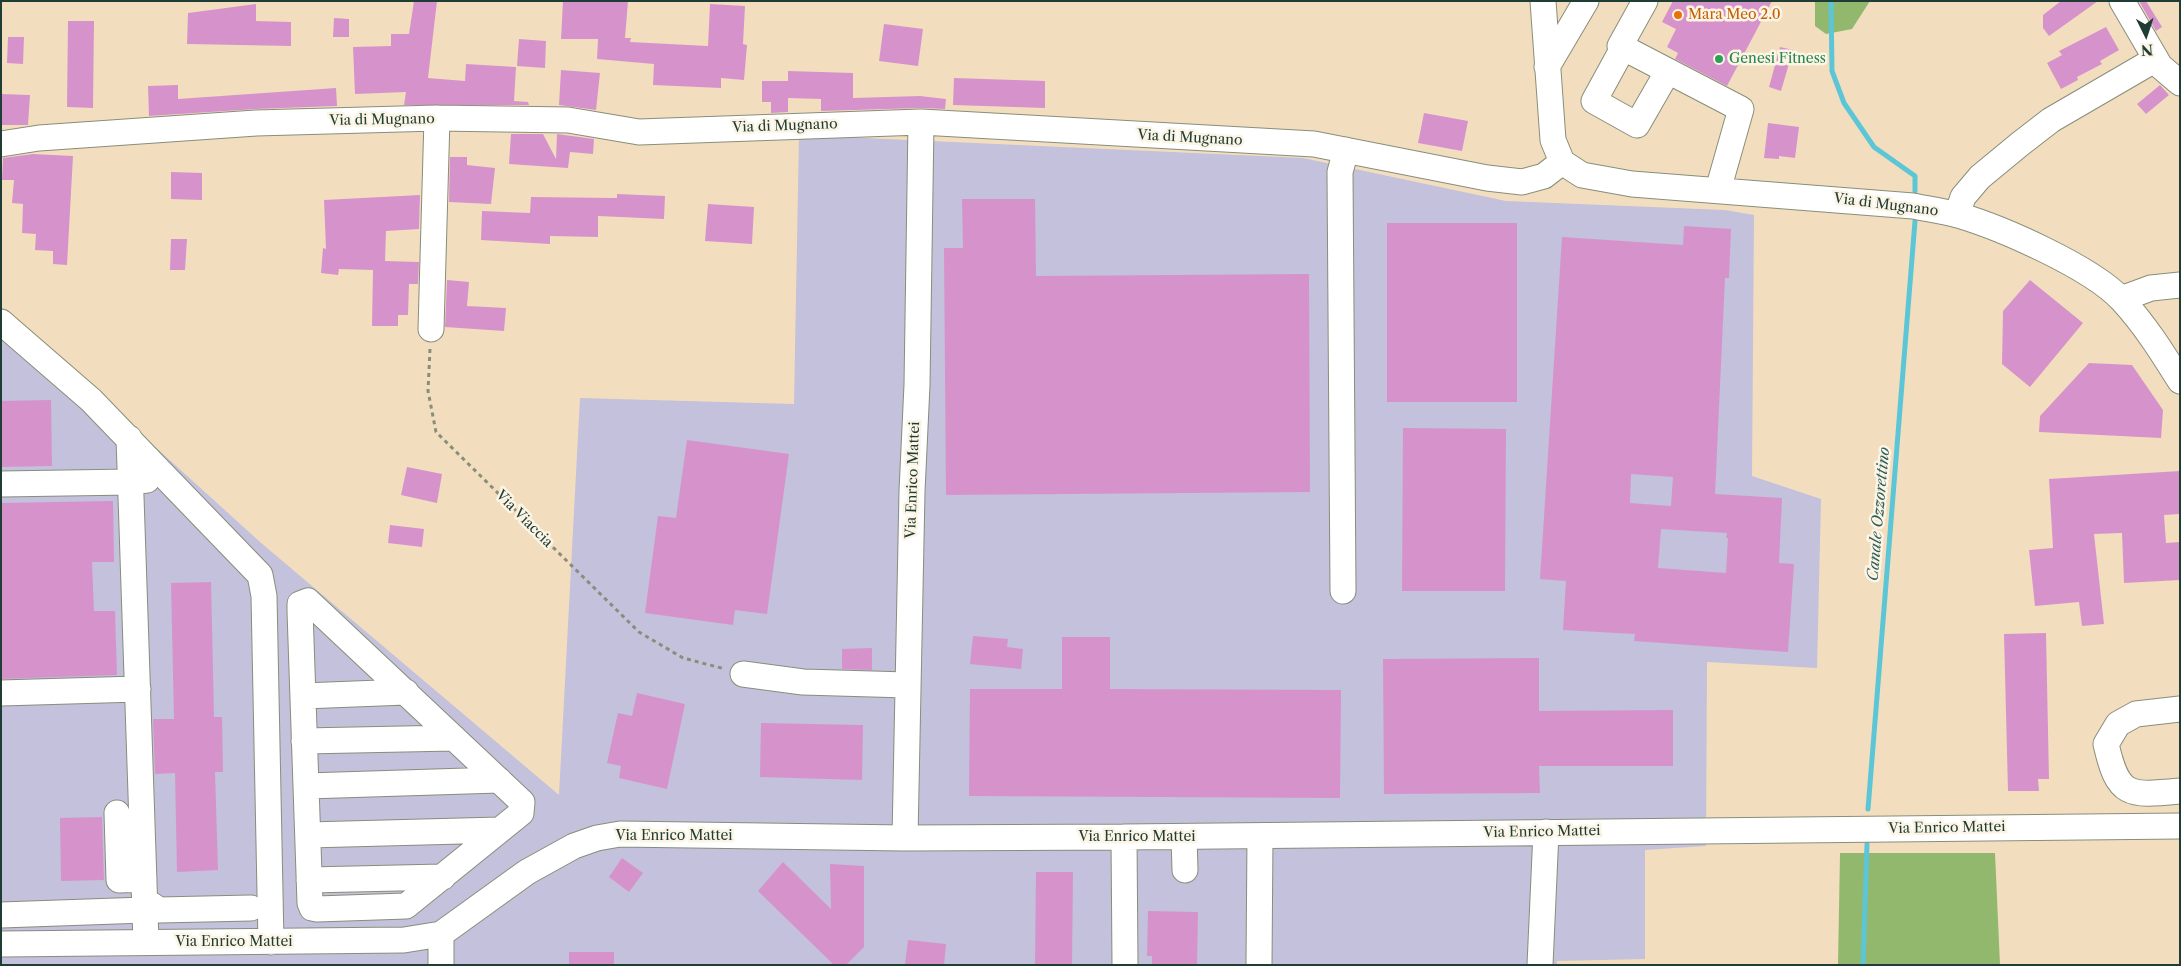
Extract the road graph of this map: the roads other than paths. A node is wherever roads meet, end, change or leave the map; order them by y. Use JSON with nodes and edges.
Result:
{"nodes":[{"id":1,"x":1543,"y":1,"type":"edge"},
{"id":2,"x":1586,"y":1,"type":"edge"},
{"id":3,"x":1645,"y":1,"type":"edge"},
{"id":4,"x":2122,"y":1,"type":"edge"},
{"id":5,"x":1623,"y":48,"type":"junction"},
{"id":6,"x":2156,"y":59,"type":"junction"},
{"id":7,"x":1547,"y":66,"type":"junction"},
{"id":8,"x":1668,"y":71,"type":"junction"},
{"id":9,"x":2180,"y":83,"type":"edge"},
{"id":10,"x":437,"y":118,"type":"junction"},
{"id":11,"x":921,"y":122,"type":"junction"},
{"id":12,"x":1,"y":144,"type":"edge"},
{"id":13,"x":1346,"y":150,"type":"junction"},
{"id":14,"x":1562,"y":162,"type":"junction"},
{"id":15,"x":1718,"y":190,"type":"junction"},
{"id":16,"x":1957,"y":215,"type":"junction"},
{"id":17,"x":2180,"y":285,"type":"edge"},
{"id":18,"x":2121,"y":299,"type":"junction"},
{"id":19,"x":1,"y":322,"type":"edge"},
{"id":20,"x":431,"y":329,"type":"road end"},
{"id":21,"x":2180,"y":381,"type":"edge"},
{"id":22,"x":129,"y":438,"type":"junction"},
{"id":23,"x":163,"y":473,"type":"junction"},
{"id":24,"x":131,"y":482,"type":"junction"},
{"id":25,"x":1,"y":484,"type":"edge"},
{"id":26,"x":1343,"y":591,"type":"dead end"},
{"id":27,"x":265,"y":654,"type":"junction"},
{"id":28,"x":301,"y":654,"type":"junction"},
{"id":29,"x":743,"y":674,"type":"road end"},
{"id":30,"x":907,"y":685,"type":"junction"},
{"id":31,"x":138,"y":689,"type":"junction"},
{"id":32,"x":406,"y":692,"type":"junction"},
{"id":33,"x":1,"y":693,"type":"edge"},
{"id":34,"x":303,"y":696,"type":"junction"},
{"id":35,"x":2180,"y":710,"type":"edge"},
{"id":36,"x":454,"y":738,"type":"junction"},
{"id":37,"x":304,"y":741,"type":"junction"},
{"id":38,"x":499,"y":780,"type":"junction"},
{"id":39,"x":306,"y":786,"type":"junction"},
{"id":40,"x":2180,"y":791,"type":"edge"},
{"id":41,"x":117,"y":813,"type":"dead end"},
{"id":42,"x":2180,"y":826,"type":"edge"},
{"id":43,"x":500,"y":830,"type":"junction"},
{"id":44,"x":1546,"y":832,"type":"junction"},
{"id":45,"x":308,"y":835,"type":"junction"},
{"id":46,"x":1260,"y":836,"type":"junction"},
{"id":47,"x":1184,"y":837,"type":"junction"},
{"id":48,"x":905,"y":838,"type":"junction"},
{"id":49,"x":1124,"y":838,"type":"junction"},
{"id":50,"x":1185,"y":870,"type":"dead end"},
{"id":51,"x":144,"y":879,"type":"junction"},
{"id":52,"x":145,"y":908,"type":"junction"},
{"id":53,"x":251,"y":908,"type":"dead end"},
{"id":54,"x":1,"y":914,"type":"edge"},
{"id":55,"x":441,"y":934,"type":"junction"},
{"id":56,"x":146,"y":942,"type":"junction"},
{"id":57,"x":270,"y":942,"type":"junction"},
{"id":58,"x":1,"y":944,"type":"edge"},
{"id":59,"x":46,"y":954,"type":"edge"},
{"id":60,"x":441,"y":965,"type":"edge"},
{"id":61,"x":1124,"y":965,"type":"edge"},
{"id":62,"x":1259,"y":965,"type":"edge"},
{"id":63,"x":1540,"y":965,"type":"edge"}],
"edges":[{"from":1,"to":7,"type":"street"},
{"from":2,"to":7,"type":"street"},
{"from":3,"to":5,"type":"street"},
{"from":4,"to":6,"type":"street"},
{"from":5,"to":8,"type":"street"},
{"from":5,"to":8,"type":"street"},
{"from":6,"to":9,"type":"street"},
{"from":6,"to":16,"type":"street"},
{"from":7,"to":14,"type":"street"},
{"from":8,"to":15,"type":"street"},
{"from":10,"to":11,"type":"street","name":"Via di Mugnano"},
{"from":10,"to":12,"type":"street","name":"Via di Mugnano"},
{"from":10,"to":20,"type":"street"},
{"from":11,"to":13,"type":"street","name":"Via di Mugnano"},
{"from":11,"to":30,"type":"street","name":"Via Enrico Mattei"},
{"from":13,"to":14,"type":"street","name":"Via di Mugnano"},
{"from":13,"to":26,"type":"street"},
{"from":14,"to":15,"type":"street","name":"Via di Mugnano"},
{"from":15,"to":16,"type":"street","name":"Via di Mugnano"},
{"from":16,"to":18,"type":"street","name":"Via di Mugnano"},
{"from":17,"to":18,"type":"street"},
{"from":18,"to":21,"type":"street","name":"Via di Mugnano"},
{"from":19,"to":22,"type":"street"},
{"from":22,"to":23,"type":"street"},
{"from":22,"to":24,"type":"street"},
{"from":23,"to":24,"type":"street"},
{"from":23,"to":27,"type":"street"},
{"from":24,"to":25,"type":"street"},
{"from":24,"to":31,"type":"street"},
{"from":27,"to":28,"type":"street"},
{"from":27,"to":57,"type":"street"},
{"from":28,"to":32,"type":"street"},
{"from":28,"to":34,"type":"street"},
{"from":29,"to":30,"type":"street"},
{"from":30,"to":48,"type":"street","name":"Via Enrico Mattei"},
{"from":31,"to":33,"type":"street"},
{"from":31,"to":51,"type":"street"},
{"from":32,"to":34,"type":"street"},
{"from":32,"to":36,"type":"street"},
{"from":34,"to":37,"type":"street"},
{"from":35,"to":40,"type":"street"},
{"from":36,"to":37,"type":"street"},
{"from":36,"to":38,"type":"street"},
{"from":37,"to":39,"type":"street"},
{"from":38,"to":39,"type":"street"},
{"from":38,"to":43,"type":"street"},
{"from":39,"to":45,"type":"street"},
{"from":41,"to":51,"type":"street"},
{"from":42,"to":44,"type":"street","name":"Via Enrico Mattei"},
{"from":43,"to":45,"type":"street"},
{"from":43,"to":45,"type":"street"},
{"from":44,"to":46,"type":"street","name":"Via Enrico Mattei"},
{"from":44,"to":63,"type":"street"},
{"from":46,"to":47,"type":"street","name":"Via Enrico Mattei"},
{"from":46,"to":62,"type":"street"},
{"from":47,"to":49,"type":"street","name":"Via Enrico Mattei"},
{"from":47,"to":50,"type":"street"},
{"from":48,"to":49,"type":"street","name":"Via Enrico Mattei"},
{"from":48,"to":55,"type":"street","name":"Via Enrico Mattei"},
{"from":49,"to":61,"type":"street"},
{"from":51,"to":52,"type":"street"},
{"from":52,"to":53,"type":"street"},
{"from":52,"to":54,"type":"street"},
{"from":52,"to":56,"type":"street"},
{"from":55,"to":57,"type":"street","name":"Via Enrico Mattei"},
{"from":55,"to":60,"type":"street"},
{"from":56,"to":57,"type":"street","name":"Via Enrico Mattei"},
{"from":56,"to":59,"type":"street","name":"Via Enrico Mattei"},
{"from":58,"to":59,"type":"street","name":"Via Enrico Mattei"}]}
